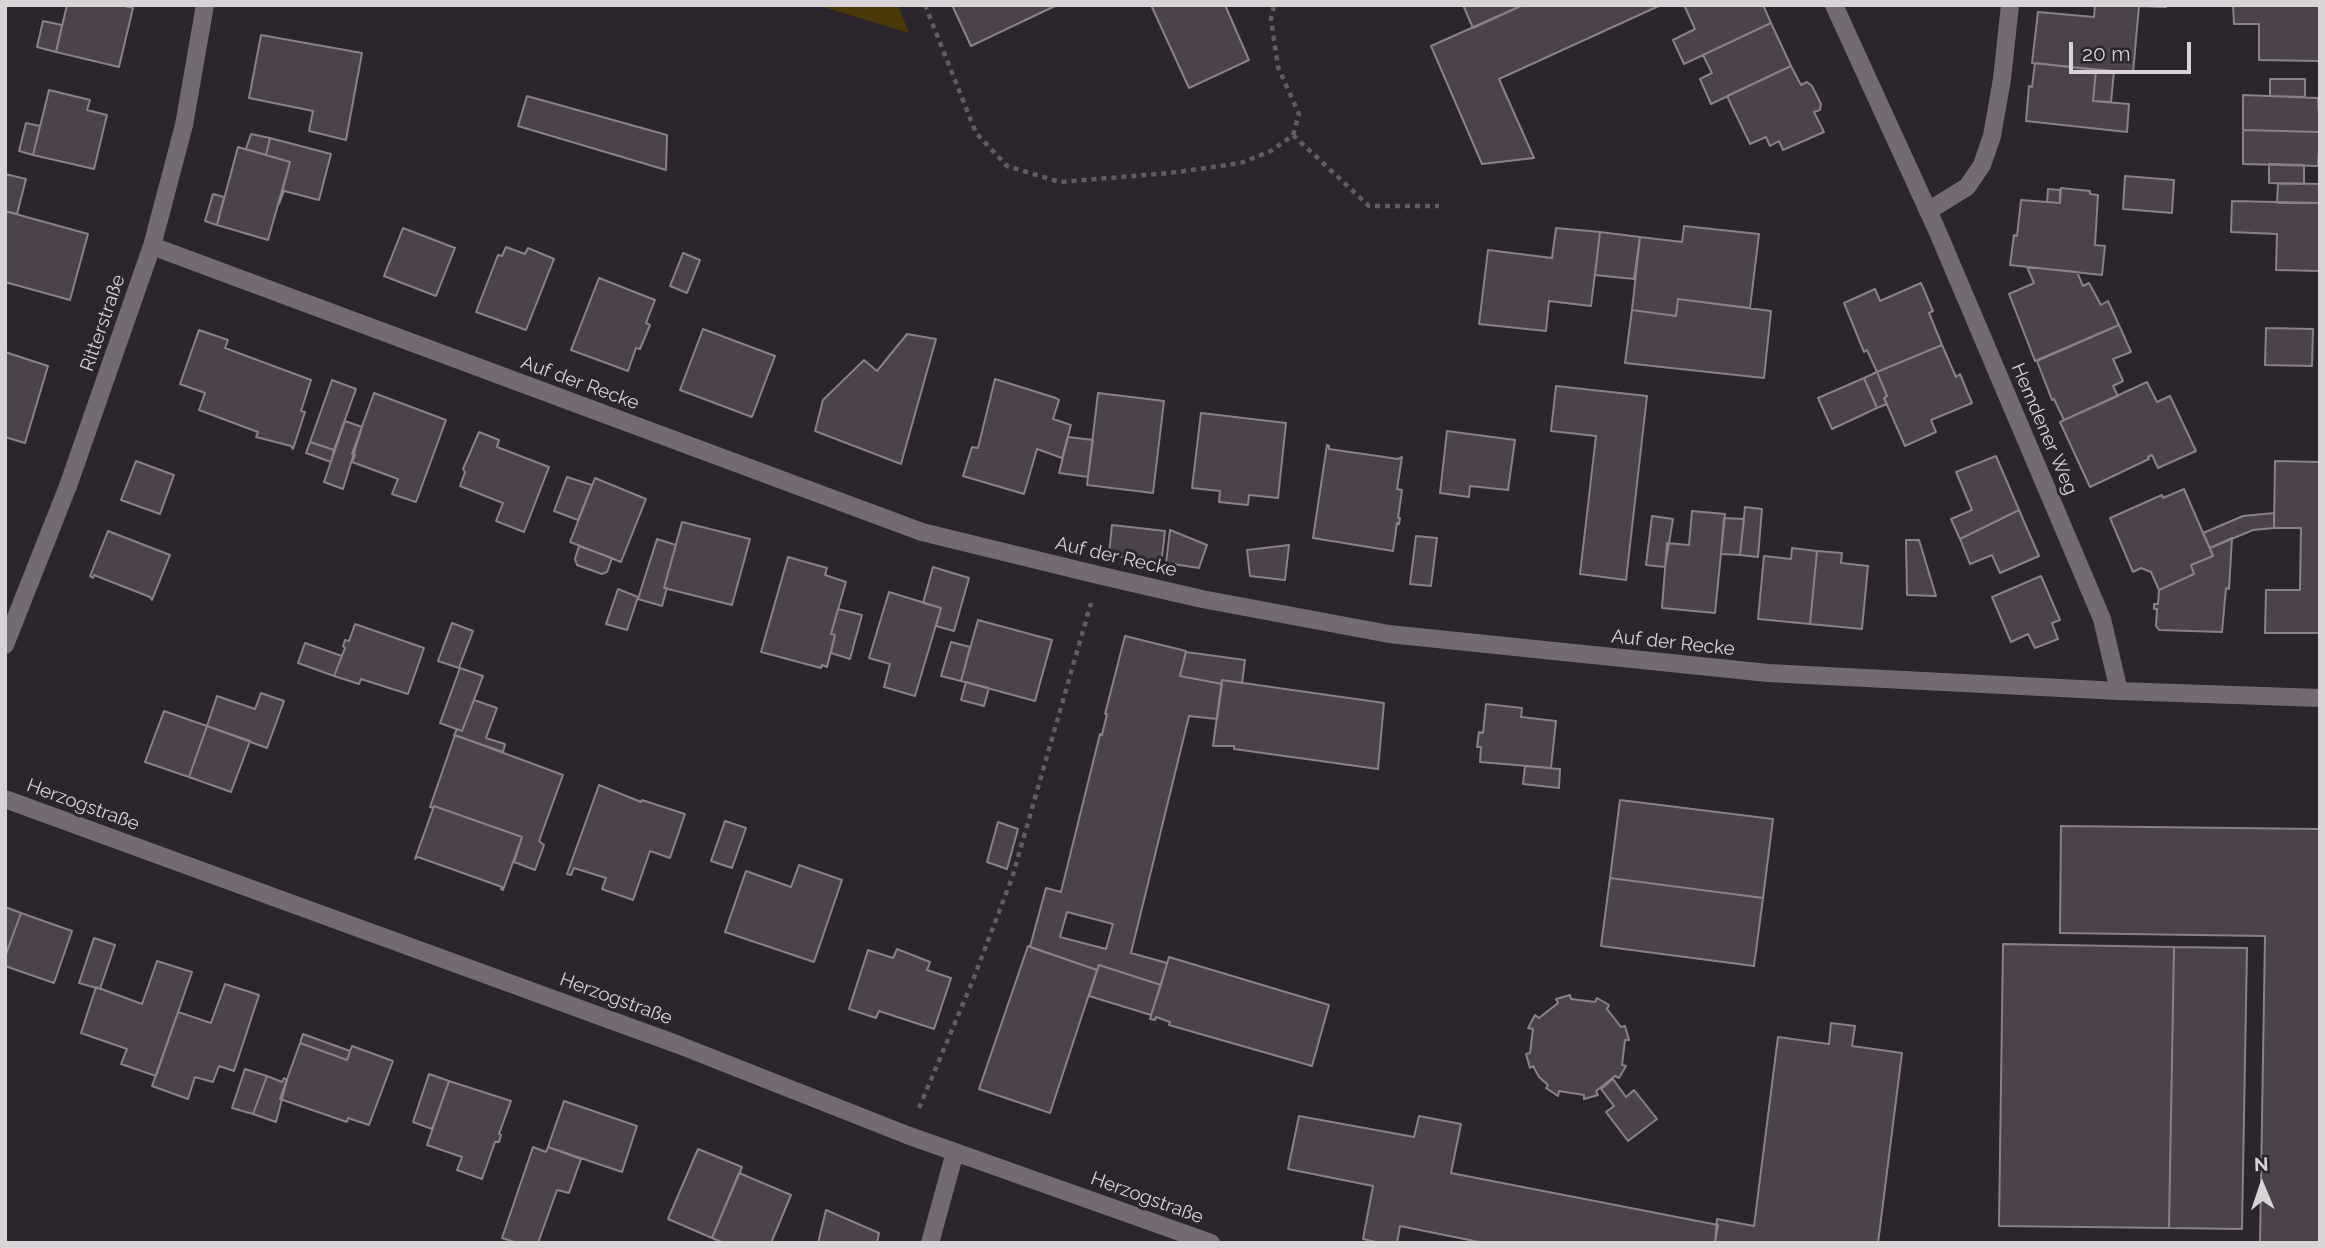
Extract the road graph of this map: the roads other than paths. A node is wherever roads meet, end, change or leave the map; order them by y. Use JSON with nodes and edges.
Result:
{"nodes":[{"id":1,"x":205,"y":5,"type":"edge"},
{"id":2,"x":1834,"y":5,"type":"edge"},
{"id":3,"x":2010,"y":5,"type":"edge"},
{"id":4,"x":1928,"y":211,"type":"junction"},
{"id":5,"x":152,"y":246,"type":"junction"},
{"id":6,"x":5,"y":645,"type":"edge"},
{"id":7,"x":2119,"y":691,"type":"junction"},
{"id":8,"x":2320,"y":698,"type":"edge"},
{"id":9,"x":5,"y":799,"type":"edge"},
{"id":10,"x":955,"y":1152,"type":"junction"},
{"id":11,"x":930,"y":1243,"type":"edge"},
{"id":12,"x":1211,"y":1243,"type":"edge"}],
"edges":[{"from":1,"to":5,"type":"street","name":"Ritterstraße"},
{"from":2,"to":4,"type":"street","name":"Hemdener Weg"},
{"from":3,"to":4,"type":"street"},
{"from":4,"to":7,"type":"street","name":"Hemdener Weg"},
{"from":5,"to":6,"type":"street","name":"Ritterstraße"},
{"from":5,"to":7,"type":"street","name":"Auf der Recke"},
{"from":7,"to":8,"type":"street"},
{"from":9,"to":10,"type":"street","name":"Herzogstraße"},
{"from":10,"to":11,"type":"street"},
{"from":10,"to":12,"type":"street","name":"Herzogstraße"}]}
